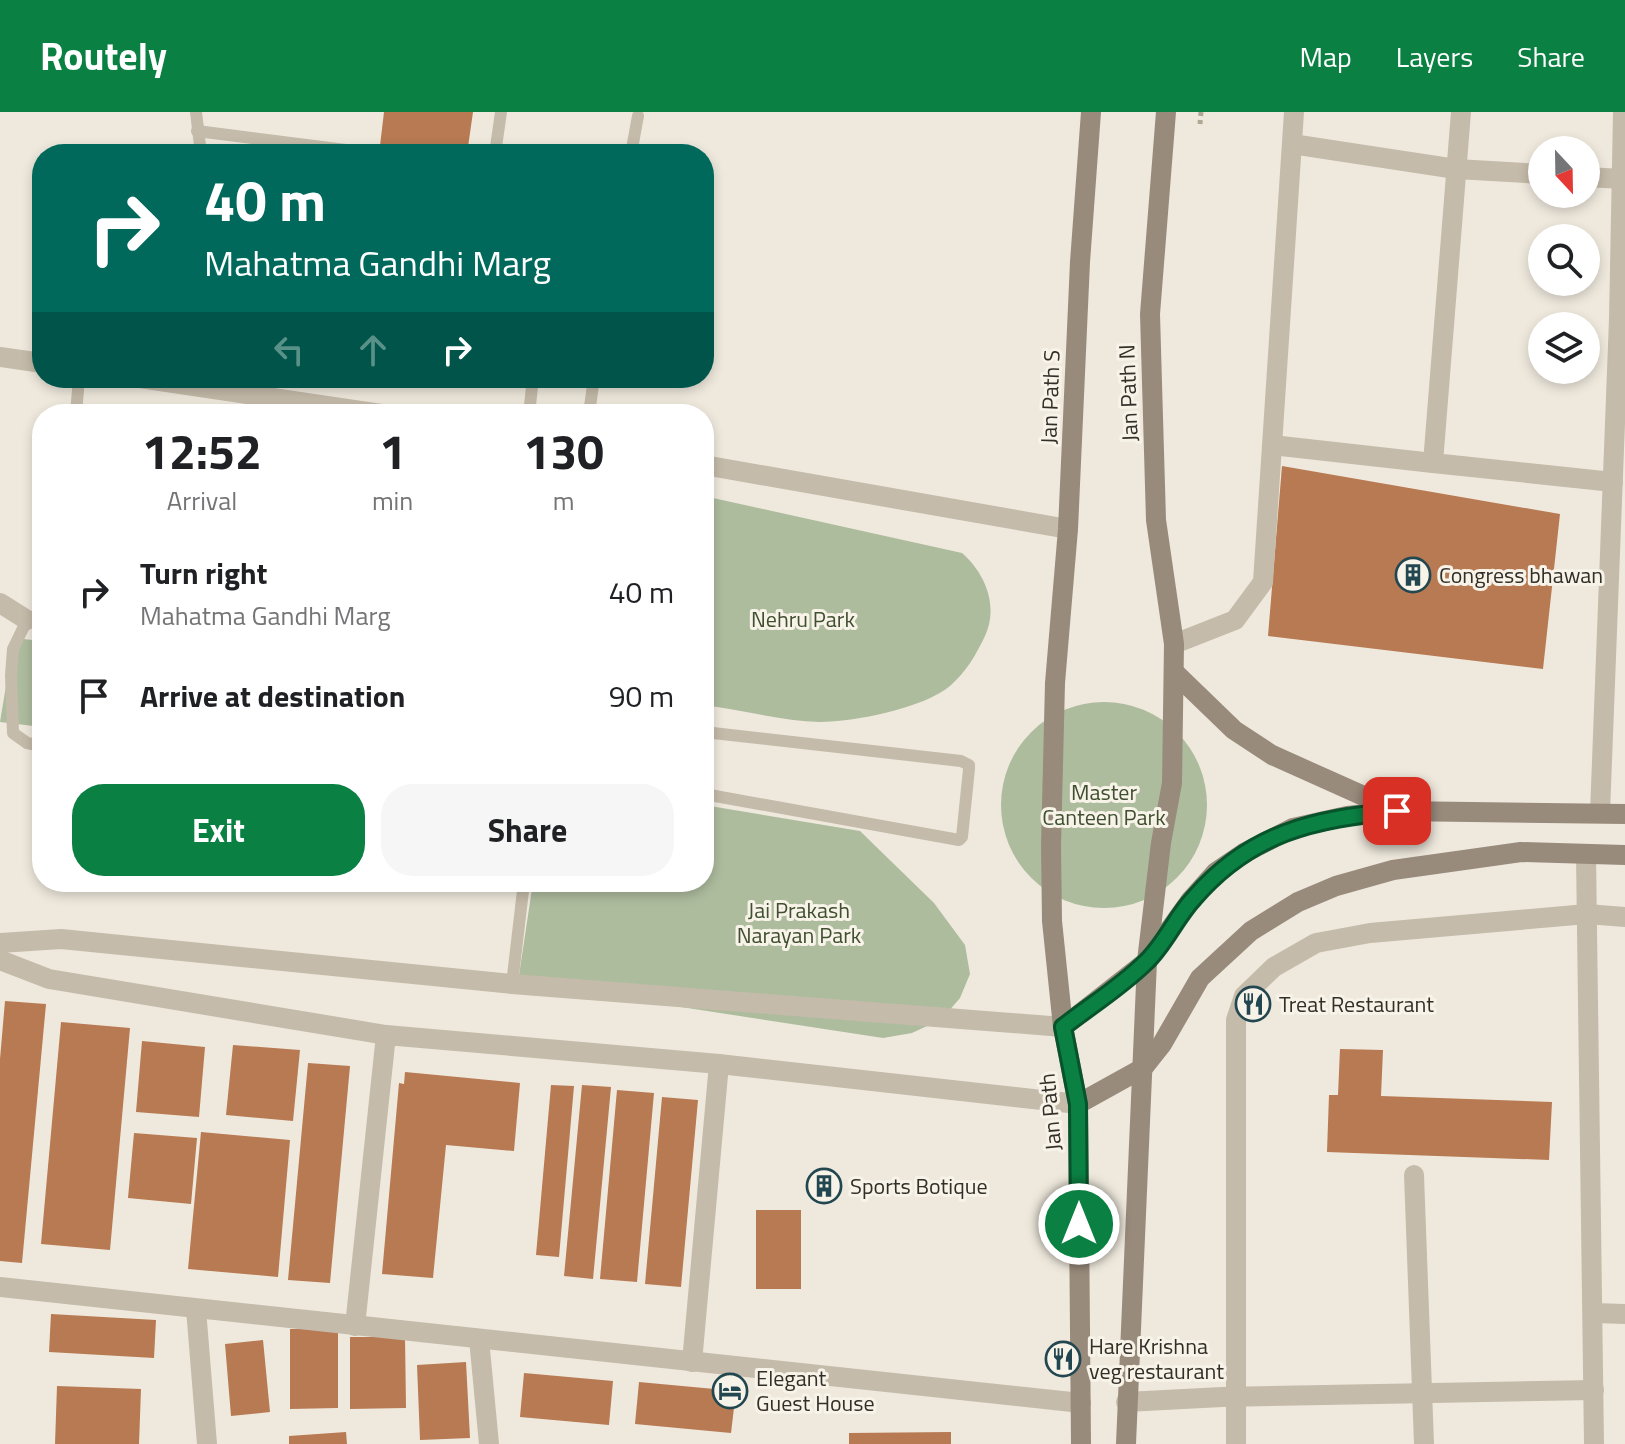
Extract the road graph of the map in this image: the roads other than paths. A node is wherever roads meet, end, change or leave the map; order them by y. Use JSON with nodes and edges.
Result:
{"nodes":[{"id":1,"x":196,"y":112,"type":"edge"},
{"id":2,"x":501,"y":112,"type":"edge"},
{"id":3,"x":1091,"y":112,"type":"edge"},
{"id":4,"x":1166,"y":112,"type":"edge"},
{"id":5,"x":1294,"y":112,"type":"edge"},
{"id":6,"x":1461,"y":112,"type":"edge"},
{"id":7,"x":1623,"y":112,"type":"edge"},
{"id":8,"x":638,"y":116,"type":"dead end"},
{"id":9,"x":197,"y":131,"type":"junction"},
{"id":10,"x":199,"y":144,"type":"edge"},
{"id":11,"x":299,"y":144,"type":"edge"},
{"id":12,"x":496,"y":144,"type":"edge"},
{"id":13,"x":633,"y":144,"type":"edge"},
{"id":14,"x":1292,"y":144,"type":"junction"},
{"id":15,"x":1456,"y":169,"type":"junction"},
{"id":16,"x":1528,"y":173,"type":"edge"},
{"id":17,"x":1600,"y":178,"type":"edge"},
{"id":18,"x":1622,"y":179,"type":"junction"},
{"id":19,"x":1622,"y":319,"type":"edge"},
{"id":20,"x":0,"y":357,"type":"edge"},
{"id":21,"x":32,"y":362,"type":"edge"},
{"id":22,"x":207,"y":388,"type":"edge"},
{"id":23,"x":314,"y":404,"type":"edge"},
{"id":24,"x":1272,"y":445,"type":"junction"},
{"id":25,"x":1433,"y":463,"type":"junction"},
{"id":26,"x":714,"y":467,"type":"edge"},
{"id":27,"x":1613,"y":482,"type":"junction"},
{"id":28,"x":1068,"y":529,"type":"junction"},
{"id":29,"x":0,"y":603,"type":"edge"},
{"id":30,"x":32,"y":619,"type":"edge"},
{"id":31,"x":32,"y":625,"type":"edge"},
{"id":32,"x":1174,"y":644,"type":"junction"},
{"id":33,"x":1174,"y":672,"type":"junction"},
{"id":34,"x":1615,"y":676,"type":"edge"},
{"id":35,"x":714,"y":733,"type":"edge"},
{"id":36,"x":32,"y":744,"type":"edge"},
{"id":37,"x":714,"y":796,"type":"edge"},
{"id":38,"x":1397,"y":811,"type":"junction"},
{"id":39,"x":1600,"y":813,"type":"junction"},
{"id":40,"x":1625,"y":814,"type":"edge"},
{"id":41,"x":1586,"y":855,"type":"junction"},
{"id":42,"x":1625,"y":855,"type":"edge"},
{"id":43,"x":523,"y":892,"type":"edge"},
{"id":44,"x":1587,"y":914,"type":"junction"},
{"id":45,"x":1625,"y":917,"type":"edge"},
{"id":46,"x":1052,"y":921,"type":"joint"},
{"id":47,"x":0,"y":943,"type":"edge"},
{"id":48,"x":0,"y":960,"type":"edge"},
{"id":49,"x":1147,"y":961,"type":"junction"},
{"id":50,"x":512,"y":984,"type":"junction"},
{"id":51,"x":1063,"y":1027,"type":"junction"},
{"id":52,"x":386,"y":1035,"type":"junction"},
{"id":53,"x":719,"y":1064,"type":"junction"},
{"id":54,"x":1143,"y":1068,"type":"junction"},
{"id":55,"x":1078,"y":1104,"type":"junction"},
{"id":56,"x":1414,"y":1175,"type":"dead end"},
{"id":57,"x":0,"y":1287,"type":"edge"},
{"id":58,"x":196,"y":1309,"type":"junction"},
{"id":59,"x":1594,"y":1313,"type":"junction"},
{"id":60,"x":1625,"y":1314,"type":"edge"},
{"id":61,"x":355,"y":1326,"type":"junction"},
{"id":62,"x":479,"y":1339,"type":"junction"},
{"id":63,"x":692,"y":1362,"type":"junction"},
{"id":64,"x":1594,"y":1390,"type":"junction"},
{"id":65,"x":1422,"y":1393,"type":"junction"},
{"id":66,"x":1235,"y":1397,"type":"junction"},
{"id":67,"x":1126,"y":1402,"type":"junction"},
{"id":68,"x":1081,"y":1403,"type":"junction"},
{"id":69,"x":207,"y":1444,"type":"edge"},
{"id":70,"x":489,"y":1444,"type":"edge"},
{"id":71,"x":1081,"y":1444,"type":"edge"},
{"id":72,"x":1126,"y":1444,"type":"edge"},
{"id":73,"x":1236,"y":1444,"type":"edge"},
{"id":74,"x":1424,"y":1444,"type":"edge"},
{"id":75,"x":1594,"y":1444,"type":"edge"}],
"edges":[{"from":1,"to":9,"type":"lane"},
{"from":2,"to":12,"type":"lane"},
{"from":3,"to":28,"type":"main road","name":"Jan Path S"},
{"from":4,"to":32,"type":"main road","name":"Jan Path N"},
{"from":5,"to":14,"type":"street"},
{"from":6,"to":15,"type":"street"},
{"from":7,"to":18,"type":"street"},
{"from":8,"to":13,"type":"lane"},
{"from":9,"to":10,"type":"lane"},
{"from":9,"to":11,"type":"lane"},
{"from":14,"to":15,"type":"street"},
{"from":14,"to":24,"type":"street"},
{"from":15,"to":16,"type":"street"},
{"from":15,"to":25,"type":"street"},
{"from":17,"to":18,"type":"street"},
{"from":18,"to":19,"type":"street"},
{"from":19,"to":27,"type":"street"},
{"from":20,"to":21,"type":"street"},
{"from":22,"to":23,"type":"street"},
{"from":24,"to":25,"type":"street"},
{"from":24,"to":32,"type":"street"},
{"from":25,"to":27,"type":"street"},
{"from":26,"to":28,"type":"street"},
{"from":27,"to":34,"type":"street"},
{"from":28,"to":46,"type":"main road","name":"Jan Path S"},
{"from":29,"to":30,"type":"street"},
{"from":31,"to":36,"type":"lane"},
{"from":32,"to":33,"type":"main road","name":"Jan Path N"},
{"from":33,"to":38,"type":"main road"},
{"from":33,"to":49,"type":"main road","name":"Jan Path N"},
{"from":34,"to":39,"type":"street"},
{"from":35,"to":37,"type":"lane"},
{"from":38,"to":39,"type":"main road"},
{"from":38,"to":49,"type":"main road"},
{"from":39,"to":40,"type":"main road"},
{"from":41,"to":42,"type":"main road"},
{"from":41,"to":44,"type":"street"},
{"from":41,"to":54,"type":"main road"},
{"from":43,"to":50,"type":"lane"},
{"from":44,"to":45,"type":"street"},
{"from":44,"to":59,"type":"street"},
{"from":44,"to":66,"type":"street"},
{"from":46,"to":51,"type":"main road","name":"Jan Path"},
{"from":47,"to":50,"type":"street"},
{"from":48,"to":52,"type":"street"},
{"from":49,"to":51,"type":"main road"},
{"from":49,"to":54,"type":"main road"},
{"from":50,"to":51,"type":"street"},
{"from":51,"to":55,"type":"main road","name":"Jan Path"},
{"from":52,"to":53,"type":"street"},
{"from":52,"to":61,"type":"street"},
{"from":53,"to":55,"type":"street"},
{"from":53,"to":63,"type":"street"},
{"from":54,"to":55,"type":"main road"},
{"from":54,"to":67,"type":"main road"},
{"from":55,"to":68,"type":"main road","name":"Jan Path"},
{"from":56,"to":65,"type":"street"},
{"from":57,"to":58,"type":"street"},
{"from":58,"to":61,"type":"street"},
{"from":58,"to":69,"type":"street"},
{"from":59,"to":60,"type":"street"},
{"from":59,"to":64,"type":"street"},
{"from":61,"to":62,"type":"street"},
{"from":62,"to":63,"type":"street"},
{"from":62,"to":70,"type":"street"},
{"from":63,"to":68,"type":"street"},
{"from":64,"to":65,"type":"street"},
{"from":64,"to":75,"type":"street"},
{"from":65,"to":66,"type":"street"},
{"from":65,"to":74,"type":"street"},
{"from":66,"to":67,"type":"street"},
{"from":66,"to":73,"type":"street"},
{"from":67,"to":72,"type":"main road"},
{"from":68,"to":71,"type":"main road","name":"Jan Path"}]}
